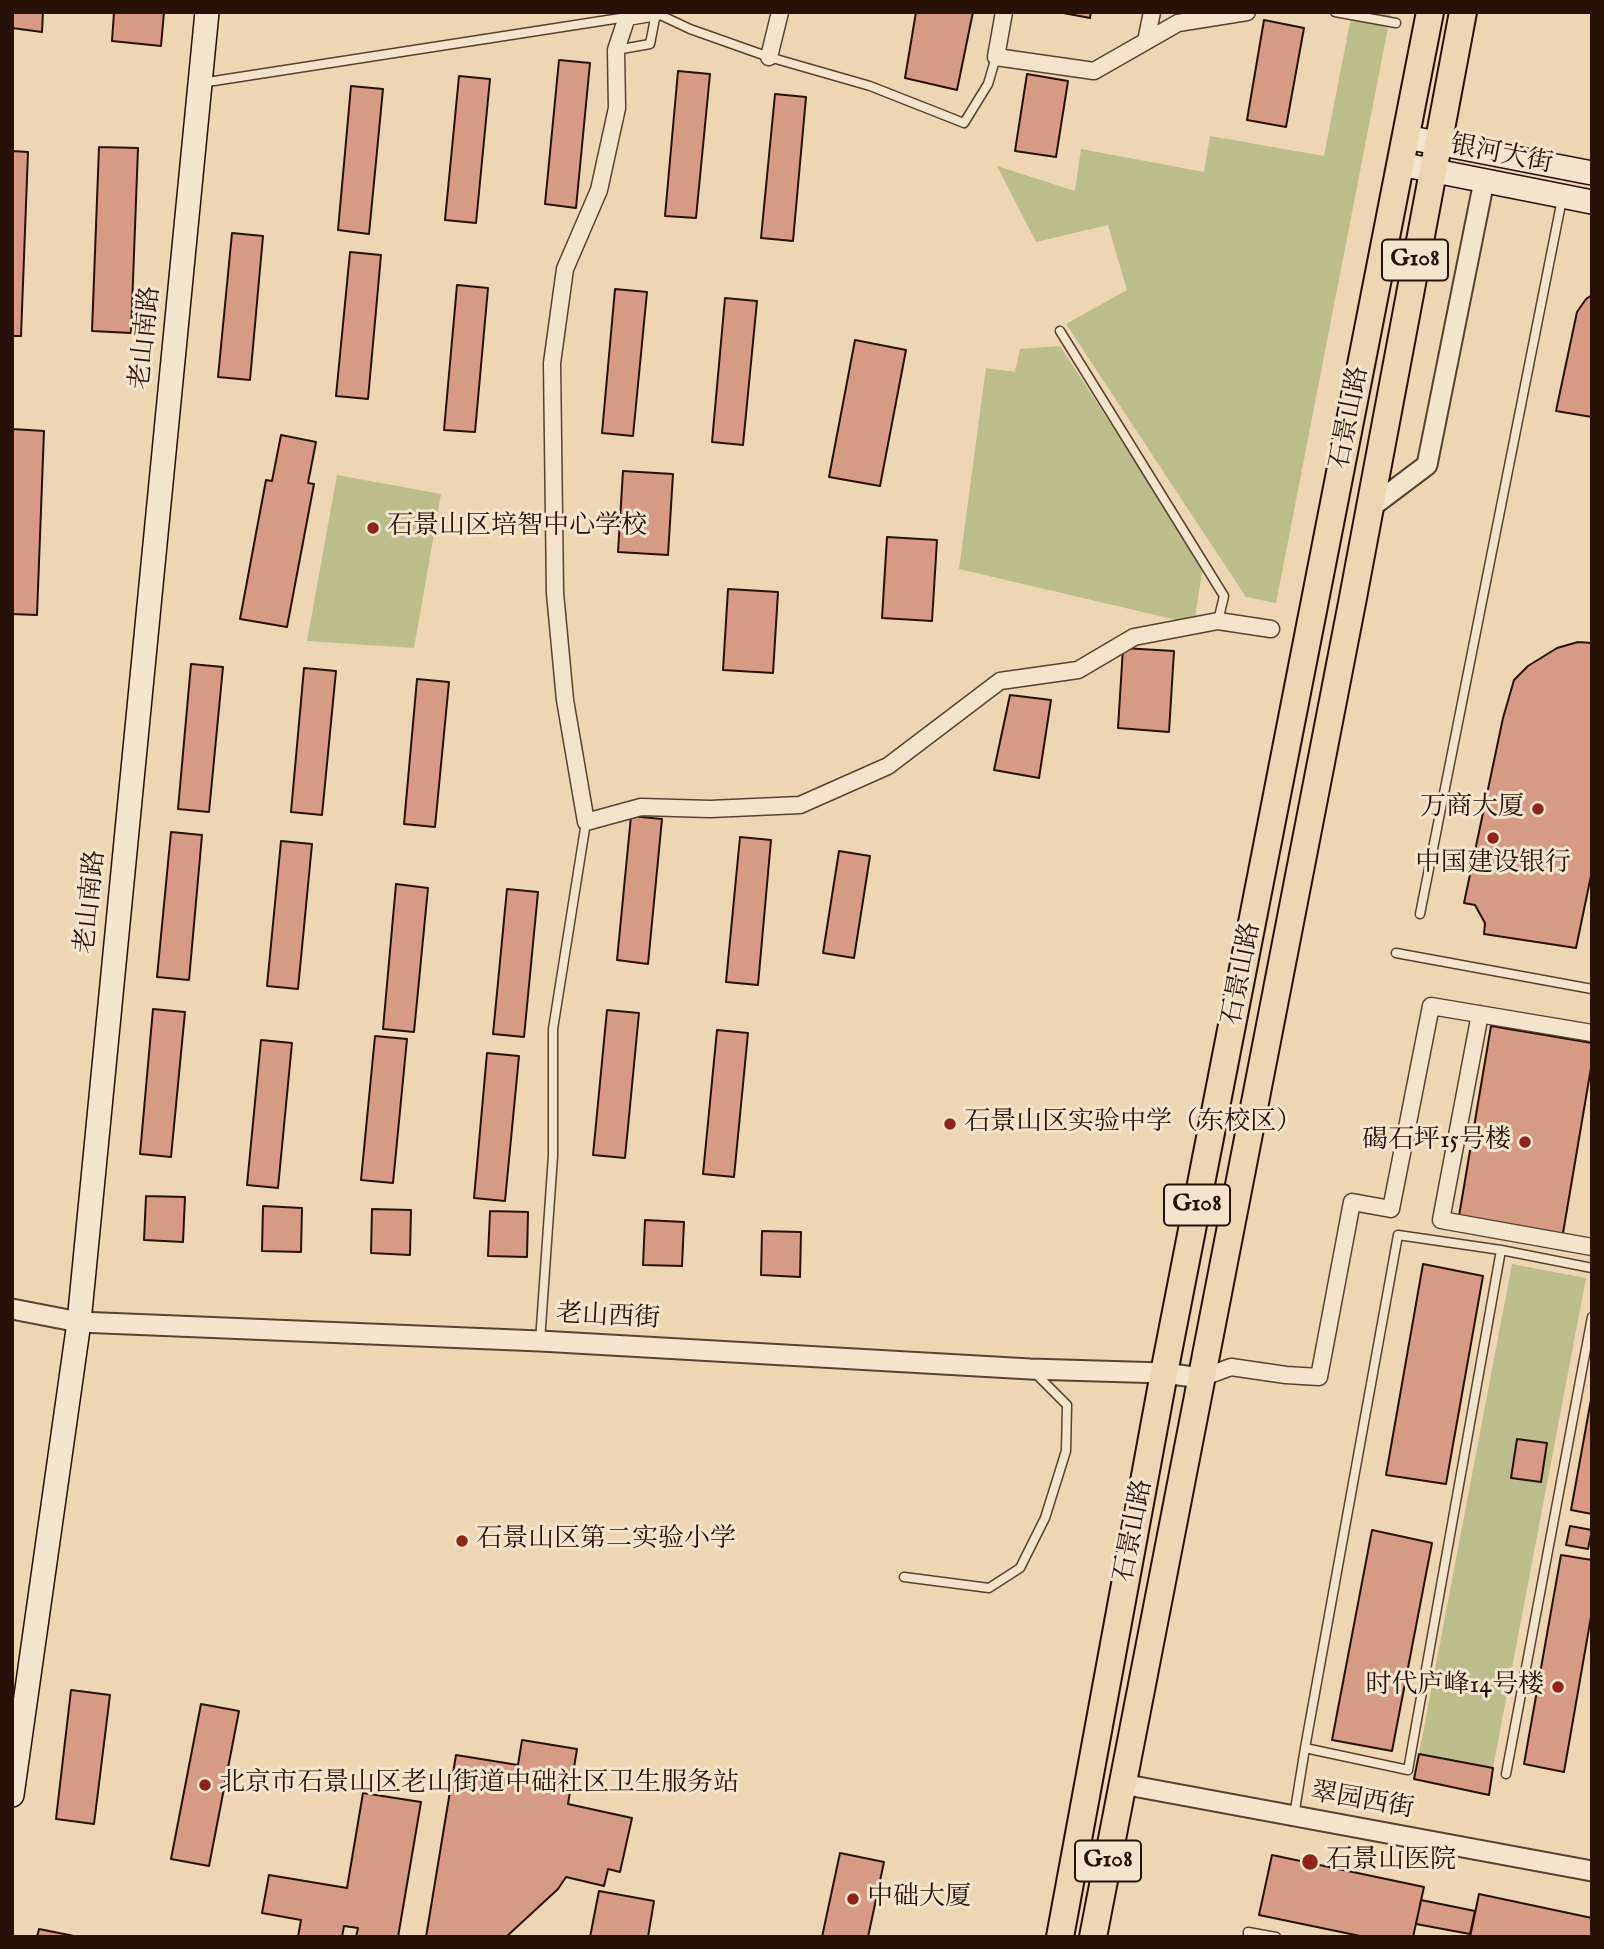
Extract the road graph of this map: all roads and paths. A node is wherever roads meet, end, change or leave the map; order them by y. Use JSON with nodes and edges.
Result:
{"nodes":[{"id":1,"x":207,"y":12,"type":"edge"},
{"id":2,"x":780,"y":12,"type":"edge"},
{"id":3,"x":1004,"y":12,"type":"edge"},
{"id":4,"x":1152,"y":12,"type":"edge"},
{"id":5,"x":1247,"y":12,"type":"edge"},
{"id":6,"x":1335,"y":12,"type":"edge"},
{"id":7,"x":1430,"y":12,"type":"edge"},
{"id":8,"x":1463,"y":12,"type":"edge"},
{"id":9,"x":656,"y":13,"type":"edge"},
{"id":10,"x":627,"y":17,"type":"junction"},
{"id":11,"x":1396,"y":23,"type":"dead end"},
{"id":12,"x":1146,"y":41,"type":"junction"},
{"id":13,"x":616,"y":50,"type":"junction"},
{"id":14,"x":769,"y":57,"type":"junction"},
{"id":15,"x":996,"y":57,"type":"junction"},
{"id":16,"x":200,"y":83,"type":"junction"},
{"id":17,"x":1406,"y":137,"type":"junction"},
{"id":18,"x":1437,"y":142,"type":"junction"},
{"id":19,"x":1400,"y":164,"type":"junction"},
{"id":20,"x":1432,"y":171,"type":"junction"},
{"id":21,"x":1592,"y":173,"type":"edge"},
{"id":22,"x":1484,"y":181,"type":"junction"},
{"id":23,"x":1563,"y":196,"type":"junction"},
{"id":24,"x":1592,"y":202,"type":"edge"},
{"id":25,"x":1060,"y":331,"type":"dead end"},
{"id":26,"x":1370,"y":508,"type":"junction"},
{"id":27,"x":1218,"y":621,"type":"junction"},
{"id":28,"x":1271,"y":629,"type":"dead end"},
{"id":29,"x":586,"y":822,"type":"junction"},
{"id":30,"x":1420,"y":914,"type":"dead end"},
{"id":31,"x":1396,"y":953,"type":"dead end"},
{"id":32,"x":1592,"y":989,"type":"edge"},
{"id":33,"x":1480,"y":1014,"type":"junction"},
{"id":34,"x":1592,"y":1033,"type":"edge"},
{"id":35,"x":1592,"y":1247,"type":"edge"},
{"id":36,"x":1501,"y":1250,"type":"junction"},
{"id":37,"x":1592,"y":1268,"type":"edge"},
{"id":38,"x":12,"y":1309,"type":"edge"},
{"id":39,"x":1592,"y":1317,"type":"edge"},
{"id":40,"x":79,"y":1322,"type":"junction"},
{"id":41,"x":540,"y":1341,"type":"junction"},
{"id":42,"x":1030,"y":1369,"type":"junction"},
{"id":43,"x":1164,"y":1373,"type":"junction"},
{"id":44,"x":1201,"y":1378,"type":"junction"},
{"id":45,"x":904,"y":1577,"type":"dead end"},
{"id":46,"x":1305,"y":1748,"type":"junction"},
{"id":47,"x":1506,"y":1774,"type":"dead end"},
{"id":48,"x":1122,"y":1784,"type":"junction"},
{"id":49,"x":12,"y":1795,"type":"edge"},
{"id":50,"x":1294,"y":1816,"type":"junction"},
{"id":51,"x":1592,"y":1871,"type":"edge"},
{"id":52,"x":1060,"y":1937,"type":"edge"},
{"id":53,"x":1093,"y":1937,"type":"edge"},
{"id":54,"x":1248,"y":1937,"type":"edge"},
{"id":55,"x":1276,"y":1937,"type":"edge"}],
"edges":[{"from":1,"to":16,"type":"main road","name":"老山南路"},
{"from":2,"to":14,"type":"street"},
{"from":3,"to":15,"type":"street"},
{"from":4,"to":12,"type":"street"},
{"from":5,"to":12,"type":"street"},
{"from":6,"to":11,"type":"lane"},
{"from":7,"to":17,"type":"highway","name":"石景山路","number":"G108"},
{"from":8,"to":18,"type":"highway","name":"石景山路","number":"G108"},
{"from":9,"to":10,"type":"street"},
{"from":9,"to":13,"type":"lane"},
{"from":9,"to":14,"type":"lane"},
{"from":10,"to":13,"type":"street"},
{"from":10,"to":16,"type":"lane"},
{"from":12,"to":15,"type":"street"},
{"from":13,"to":29,"type":"street"},
{"from":14,"to":15,"type":"lane"},
{"from":16,"to":40,"type":"main road","name":"老山南路"},
{"from":17,"to":18,"type":"main road","name":"银河大街"},
{"from":17,"to":19,"type":"highway","name":"石景山路","number":"G108"},
{"from":18,"to":20,"type":"highway","name":"石景山路","number":"G108"},
{"from":18,"to":21,"type":"main road","name":"银河大街"},
{"from":19,"to":20,"type":"main road","name":"银河大街"},
{"from":19,"to":43,"type":"highway","name":"石景山路","number":"G108"},
{"from":20,"to":22,"type":"main road","name":"银河大街"},
{"from":20,"to":26,"type":"highway","name":"石景山路","number":"G108"},
{"from":22,"to":23,"type":"main road","name":"银河大街"},
{"from":22,"to":26,"type":"street"},
{"from":23,"to":24,"type":"main road","name":"银河大街"},
{"from":23,"to":30,"type":"lane"},
{"from":25,"to":27,"type":"lane"},
{"from":26,"to":44,"type":"highway","name":"石景山路","number":"G108"},
{"from":27,"to":28,"type":"street"},
{"from":27,"to":29,"type":"street"},
{"from":29,"to":41,"type":"lane"},
{"from":31,"to":32,"type":"lane"},
{"from":33,"to":34,"type":"street"},
{"from":33,"to":35,"type":"street"},
{"from":33,"to":44,"type":"street"},
{"from":36,"to":37,"type":"lane"},
{"from":36,"to":46,"type":"lane"},
{"from":36,"to":46,"type":"lane"},
{"from":38,"to":40,"type":"street","name":"老山西街"},
{"from":39,"to":47,"type":"lane"},
{"from":40,"to":41,"type":"street","name":"老山西街"},
{"from":40,"to":49,"type":"main road","name":"老山南路"},
{"from":41,"to":42,"type":"street","name":"老山西街"},
{"from":42,"to":43,"type":"street","name":"老山西街"},
{"from":42,"to":45,"type":"lane"},
{"from":43,"to":44,"type":"street","name":"老山西街"},
{"from":43,"to":52,"type":"highway","name":"石景山路","number":"G108"},
{"from":44,"to":48,"type":"highway","name":"石景山路","number":"G108"},
{"from":46,"to":50,"type":"lane"},
{"from":48,"to":50,"type":"street","name":"翠园西街"},
{"from":48,"to":53,"type":"highway","name":"石景山路","number":"G108"},
{"from":50,"to":51,"type":"street","name":"翠园西街"},
{"from":54,"to":55,"type":"lane"}]}
